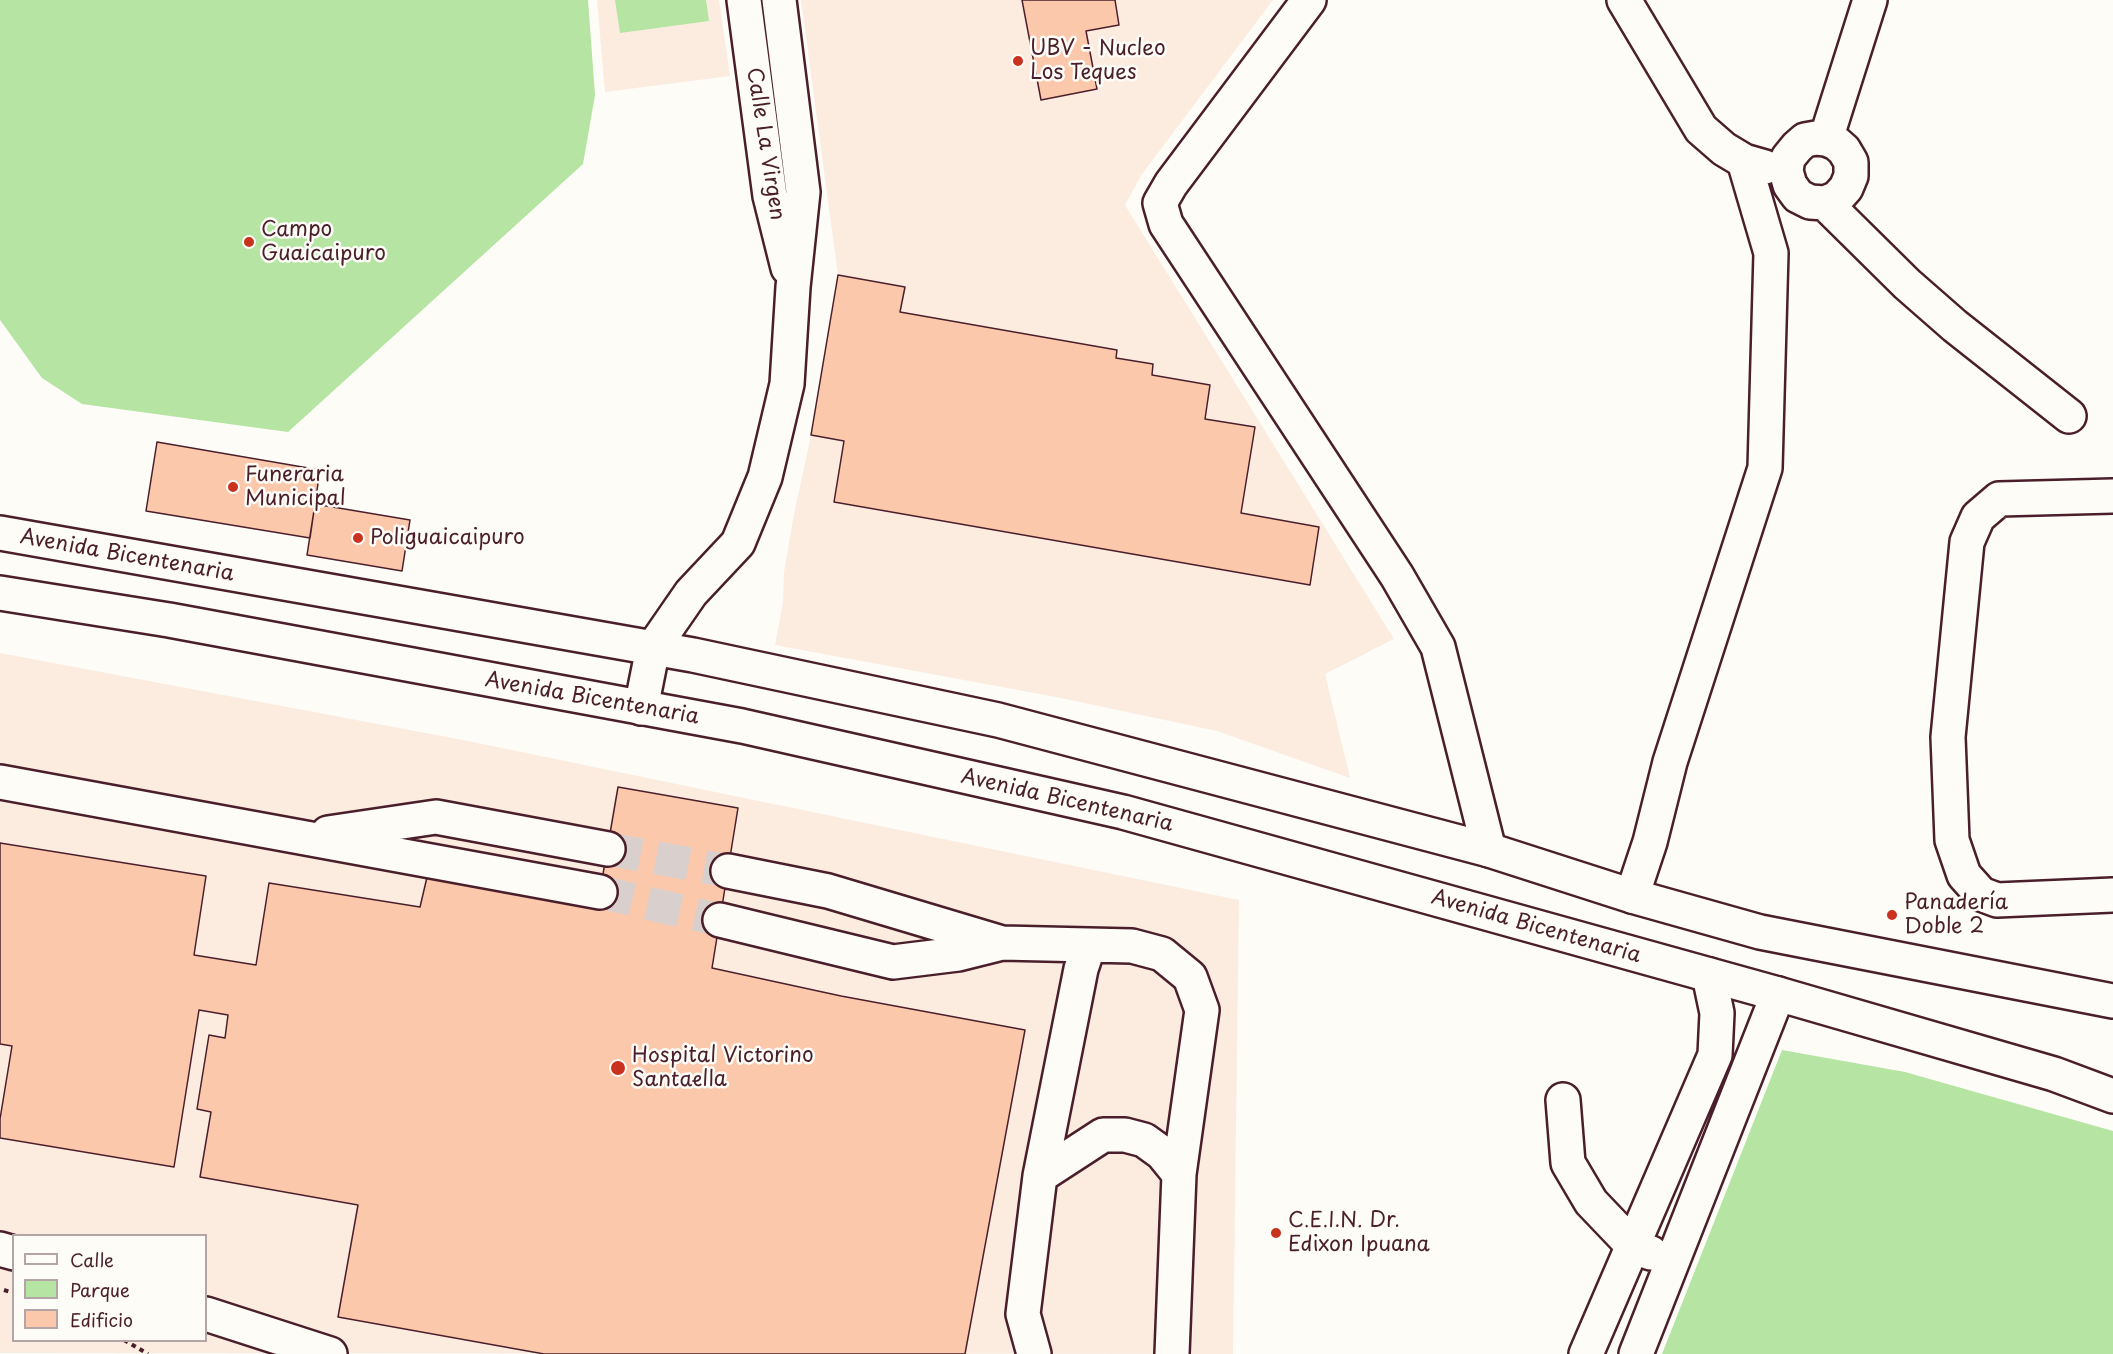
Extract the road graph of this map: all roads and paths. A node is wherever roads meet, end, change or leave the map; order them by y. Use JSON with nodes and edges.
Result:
{"nodes":[{"id":1,"x":744,"y":0,"type":"edge"},
{"id":2,"x":779,"y":0,"type":"edge"},
{"id":3,"x":1309,"y":0,"type":"edge"},
{"id":4,"x":1624,"y":0,"type":"edge"},
{"id":5,"x":1870,"y":0,"type":"edge"},
{"id":6,"x":787,"y":63,"type":"junction"},
{"id":7,"x":752,"y":67,"type":"junction"},
{"id":8,"x":1826,"y":139,"type":"junction"},
{"id":9,"x":1744,"y":161,"type":"junction"},
{"id":10,"x":1786,"y":171,"type":"junction"},
{"id":11,"x":1825,"y":203,"type":"junction"},
{"id":12,"x":793,"y":288,"type":"junction"},
{"id":13,"x":2069,"y":416,"type":"dead end"},
{"id":14,"x":2113,"y":496,"type":"edge"},
{"id":15,"x":0,"y":533,"type":"edge"},
{"id":16,"x":0,"y":593,"type":"edge"},
{"id":17,"x":653,"y":648,"type":"junction"},
{"id":18,"x":641,"y":708,"type":"junction"},
{"id":19,"x":0,"y":782,"type":"edge"},
{"id":20,"x":301,"y":837,"type":"junction"},
{"id":21,"x":608,"y":849,"type":"tunnel mouth"},
{"id":22,"x":1489,"y":850,"type":"junction"},
{"id":23,"x":728,"y":871,"type":"tunnel mouth"},
{"id":24,"x":600,"y":892,"type":"tunnel mouth"},
{"id":25,"x":2113,"y":895,"type":"edge"},
{"id":26,"x":1632,"y":896,"type":"junction"},
{"id":27,"x":720,"y":920,"type":"tunnel mouth"},
{"id":28,"x":1002,"y":943,"type":"junction"},
{"id":29,"x":1089,"y":945,"type":"junction"},
{"id":30,"x":1709,"y":975,"type":"junction"},
{"id":31,"x":1778,"y":994,"type":"junction"},
{"id":32,"x":2113,"y":1001,"type":"edge"},
{"id":33,"x":2113,"y":1096,"type":"edge"},
{"id":34,"x":1563,"y":1100,"type":"dead end"},
{"id":35,"x":1179,"y":1174,"type":"junction"},
{"id":36,"x":1040,"y":1176,"type":"junction"},
{"id":37,"x":1633,"y":1246,"type":"junction"},
{"id":38,"x":1672,"y":1261,"type":"junction"},
{"id":39,"x":207,"y":1314,"type":"edge"},
{"id":40,"x":126,"y":1342,"type":"edge"},
{"id":41,"x":148,"y":1354,"type":"edge"},
{"id":42,"x":330,"y":1354,"type":"edge"},
{"id":43,"x":1034,"y":1354,"type":"edge"},
{"id":44,"x":1172,"y":1354,"type":"edge"},
{"id":45,"x":1586,"y":1354,"type":"edge"},
{"id":46,"x":1636,"y":1354,"type":"edge"}],
"edges":[{"from":1,"to":7,"type":"main road","name":"Calle La Virgen"},
{"from":2,"to":6,"type":"main road","name":"Calle La Virgen"},
{"from":3,"to":22,"type":"main road"},
{"from":4,"to":9,"type":"main road"},
{"from":5,"to":8,"type":"main road"},
{"from":6,"to":7,"type":"main road"},
{"from":6,"to":12,"type":"main road","name":"Calle La Virgen"},
{"from":7,"to":12,"type":"main road","name":"Calle La Virgen"},
{"from":8,"to":10,"type":"main road"},
{"from":8,"to":11,"type":"main road"},
{"from":9,"to":10,"type":"main road"},
{"from":9,"to":26,"type":"main road"},
{"from":10,"to":11,"type":"main road"},
{"from":11,"to":13,"type":"main road"},
{"from":12,"to":17,"type":"main road","name":"Calle La Virgen"},
{"from":14,"to":25,"type":"main road"},
{"from":15,"to":17,"type":"main road","name":"Avenida Bicentenaria"},
{"from":16,"to":18,"type":"main road","name":"Avenida Bicentenaria"},
{"from":17,"to":18,"type":"main road","name":"Calle La Virgen"},
{"from":17,"to":22,"type":"main road","name":"Avenida Bicentenaria"},
{"from":18,"to":30,"type":"main road","name":"Avenida Bicentenaria"},
{"from":19,"to":20,"type":"main road"},
{"from":20,"to":21,"type":"main road"},
{"from":20,"to":24,"type":"main road"},
{"from":22,"to":26,"type":"main road","name":"Avenida Bicentenaria"},
{"from":23,"to":28,"type":"main road"},
{"from":26,"to":32,"type":"main road","name":"Avenida Bicentenaria"},
{"from":27,"to":28,"type":"main road"},
{"from":28,"to":29,"type":"main road"},
{"from":29,"to":35,"type":"main road"},
{"from":29,"to":36,"type":"main road"},
{"from":30,"to":31,"type":"main road","name":"Avenida Bicentenaria"},
{"from":30,"to":37,"type":"main road"},
{"from":31,"to":33,"type":"main road","name":"Avenida Bicentenaria"},
{"from":31,"to":38,"type":"main road"},
{"from":34,"to":37,"type":"main road"},
{"from":35,"to":36,"type":"main road"},
{"from":35,"to":44,"type":"main road"},
{"from":36,"to":43,"type":"main road"},
{"from":37,"to":38,"type":"main road"},
{"from":37,"to":45,"type":"main road"},
{"from":38,"to":46,"type":"main road"},
{"from":39,"to":42,"type":"main road"},
{"from":40,"to":41,"type":"path"}]}
